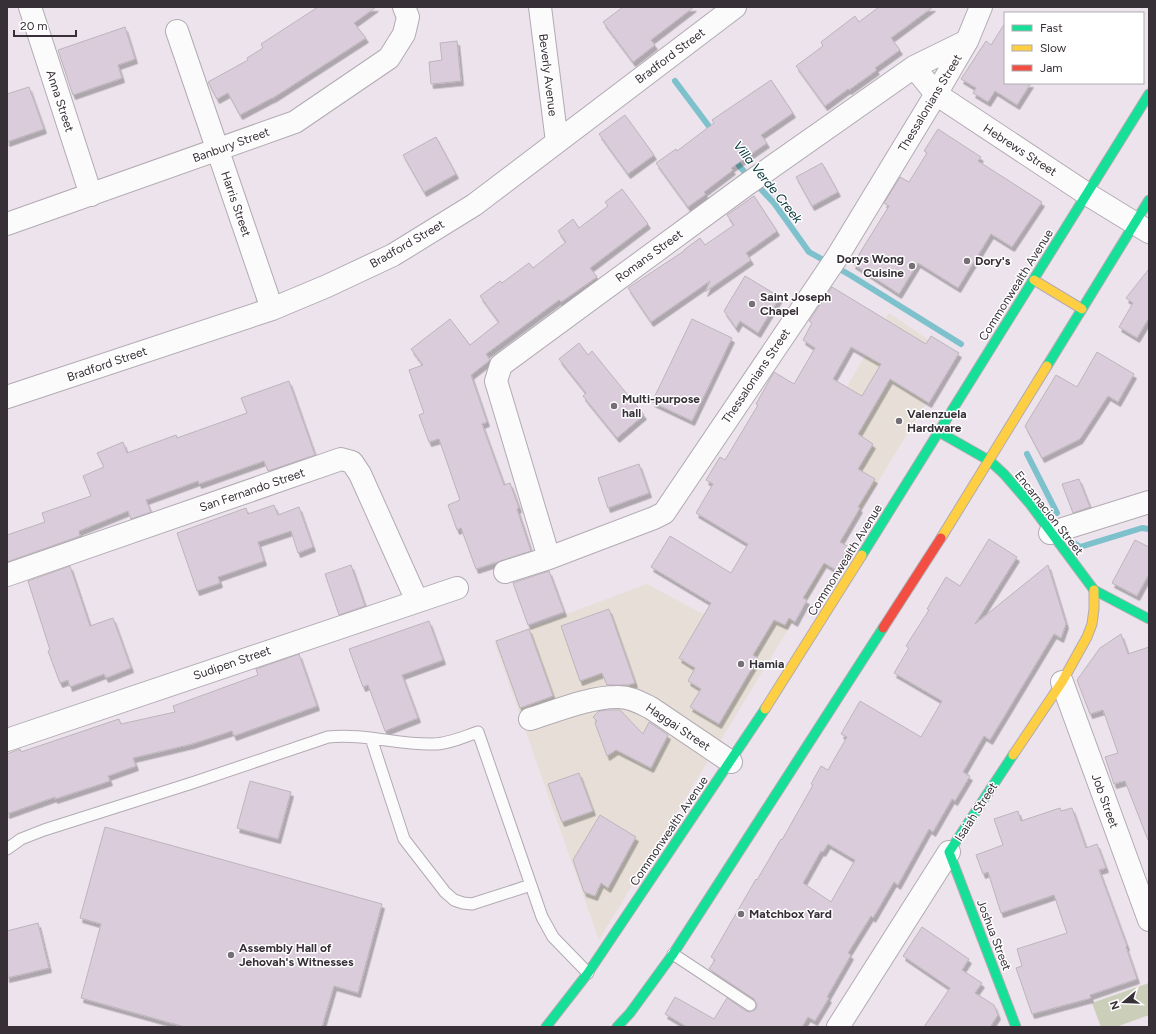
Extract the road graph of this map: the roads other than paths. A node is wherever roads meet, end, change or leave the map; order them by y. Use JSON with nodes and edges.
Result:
{"nodes":[{"id":1,"x":30,"y":7,"type":"edge"},
{"id":2,"x":404,"y":7,"type":"edge"},
{"id":3,"x":540,"y":7,"type":"edge"},
{"id":4,"x":735,"y":7,"type":"edge"},
{"id":5,"x":981,"y":7,"type":"edge"},
{"id":6,"x":177,"y":31,"type":"dead end"},
{"id":7,"x":967,"y":41,"type":"junction"},
{"id":8,"x":914,"y":66,"type":"junction"},
{"id":9,"x":936,"y":94,"type":"junction"},
{"id":10,"x":1149,"y":94,"type":"edge"},
{"id":11,"x":556,"y":142,"type":"junction"},
{"id":12,"x":218,"y":150,"type":"junction"},
{"id":13,"x":1087,"y":194,"type":"junction"},
{"id":14,"x":91,"y":195,"type":"junction"},
{"id":15,"x":1149,"y":200,"type":"edge"},
{"id":16,"x":7,"y":224,"type":"edge"},
{"id":17,"x":1142,"y":228,"type":"edge"},
{"id":18,"x":1034,"y":280,"type":"junction"},
{"id":19,"x":272,"y":309,"type":"junction"},
{"id":20,"x":1082,"y":309,"type":"junction"},
{"id":21,"x":7,"y":397,"type":"edge"},
{"id":22,"x":939,"y":432,"type":"junction"},
{"id":23,"x":990,"y":461,"type":"junction"},
{"id":24,"x":1149,"y":502,"type":"edge"},
{"id":25,"x":1050,"y":533,"type":"junction"},
{"id":26,"x":549,"y":558,"type":"junction"},
{"id":27,"x":505,"y":572,"type":"dead end"},
{"id":28,"x":7,"y":575,"type":"edge"},
{"id":29,"x":457,"y":588,"type":"dead end"},
{"id":30,"x":1094,"y":590,"type":"junction"},
{"id":31,"x":416,"y":601,"type":"junction"},
{"id":32,"x":1149,"y":619,"type":"edge"},
{"id":33,"x":1062,"y":682,"type":"junction"},
{"id":34,"x":530,"y":719,"type":"dead end"},
{"id":35,"x":371,"y":738,"type":"junction"},
{"id":36,"x":7,"y":740,"type":"edge"},
{"id":37,"x":731,"y":762,"type":"junction"},
{"id":38,"x":7,"y":849,"type":"edge"},
{"id":39,"x":949,"y":852,"type":"junction"},
{"id":40,"x":531,"y":885,"type":"junction"},
{"id":41,"x":1149,"y":920,"type":"edge"},
{"id":42,"x":674,"y":954,"type":"junction"},
{"id":43,"x":588,"y":973,"type":"junction"},
{"id":44,"x":750,"y":1005,"type":"dead end"},
{"id":45,"x":546,"y":1027,"type":"edge"},
{"id":46,"x":617,"y":1027,"type":"edge"},
{"id":47,"x":838,"y":1027,"type":"edge"},
{"id":48,"x":1016,"y":1027,"type":"edge"}],
"edges":[{"from":1,"to":14,"type":"street","name":"Anna Street"},
{"from":2,"to":12,"type":"street","name":"Banbury Street"},
{"from":3,"to":11,"type":"street","name":"Beverly Avenue"},
{"from":4,"to":11,"type":"street","name":"Bradford Street"},
{"from":5,"to":7,"type":"street","name":"Thessalonians Street"},
{"from":6,"to":12,"type":"street","name":"Harris Street"},
{"from":7,"to":8,"type":"street","name":"Romans Street"},
{"from":7,"to":9,"type":"street","name":"Thessalonians Street"},
{"from":8,"to":9,"type":"street","name":"Hebrews Street"},
{"from":8,"to":26,"type":"street","name":"Romans Street"},
{"from":9,"to":13,"type":"street","name":"Hebrews Street"},
{"from":9,"to":26,"type":"street","name":"Thessalonians Street"},
{"from":10,"to":13,"type":"main road","name":"Commonwealth Avenue"},
{"from":11,"to":19,"type":"street","name":"Bradford Street"},
{"from":12,"to":14,"type":"street","name":"Banbury Street"},
{"from":12,"to":19,"type":"street","name":"Harris Street"},
{"from":13,"to":17,"type":"street","name":"Hebrews Street"},
{"from":13,"to":18,"type":"main road","name":"Commonwealth Avenue"},
{"from":14,"to":16,"type":"street","name":"Banbury Street"},
{"from":15,"to":17,"type":"main road"},
{"from":17,"to":20,"type":"main road"},
{"from":18,"to":20,"type":"main road"},
{"from":18,"to":22,"type":"main road","name":"Commonwealth Avenue"},
{"from":19,"to":21,"type":"street","name":"Bradford Street"},
{"from":20,"to":23,"type":"main road"},
{"from":22,"to":23,"type":"main road","name":"Encarnacion Street"},
{"from":22,"to":37,"type":"main road","name":"Commonwealth Avenue"},
{"from":23,"to":25,"type":"main road","name":"Encarnacion Street"},
{"from":23,"to":42,"type":"main road"},
{"from":24,"to":25,"type":"street"},
{"from":25,"to":30,"type":"main road","name":"Encarnacion Street"},
{"from":26,"to":27,"type":"street"},
{"from":28,"to":31,"type":"street","name":"San Fernando Street"},
{"from":29,"to":31,"type":"street","name":"Sudipen Street"},
{"from":30,"to":32,"type":"main road"},
{"from":30,"to":33,"type":"main road","name":"Isaiah Street"},
{"from":31,"to":36,"type":"street","name":"Sudipen Street"},
{"from":33,"to":39,"type":"main road","name":"Isaiah Street"},
{"from":33,"to":41,"type":"street","name":"Job Street"},
{"from":34,"to":37,"type":"street","name":"Haggai Street"},
{"from":35,"to":38,"type":"lane"},
{"from":35,"to":40,"type":"lane"},
{"from":35,"to":40,"type":"lane"},
{"from":37,"to":43,"type":"main road","name":"Commonwealth Avenue"},
{"from":39,"to":47,"type":"street","name":"Isaiah Street"},
{"from":39,"to":48,"type":"main road","name":"Joshua Street"},
{"from":40,"to":43,"type":"lane"},
{"from":42,"to":44,"type":"lane"},
{"from":42,"to":46,"type":"main road"},
{"from":43,"to":45,"type":"main road","name":"Commonwealth Avenue"}]}
